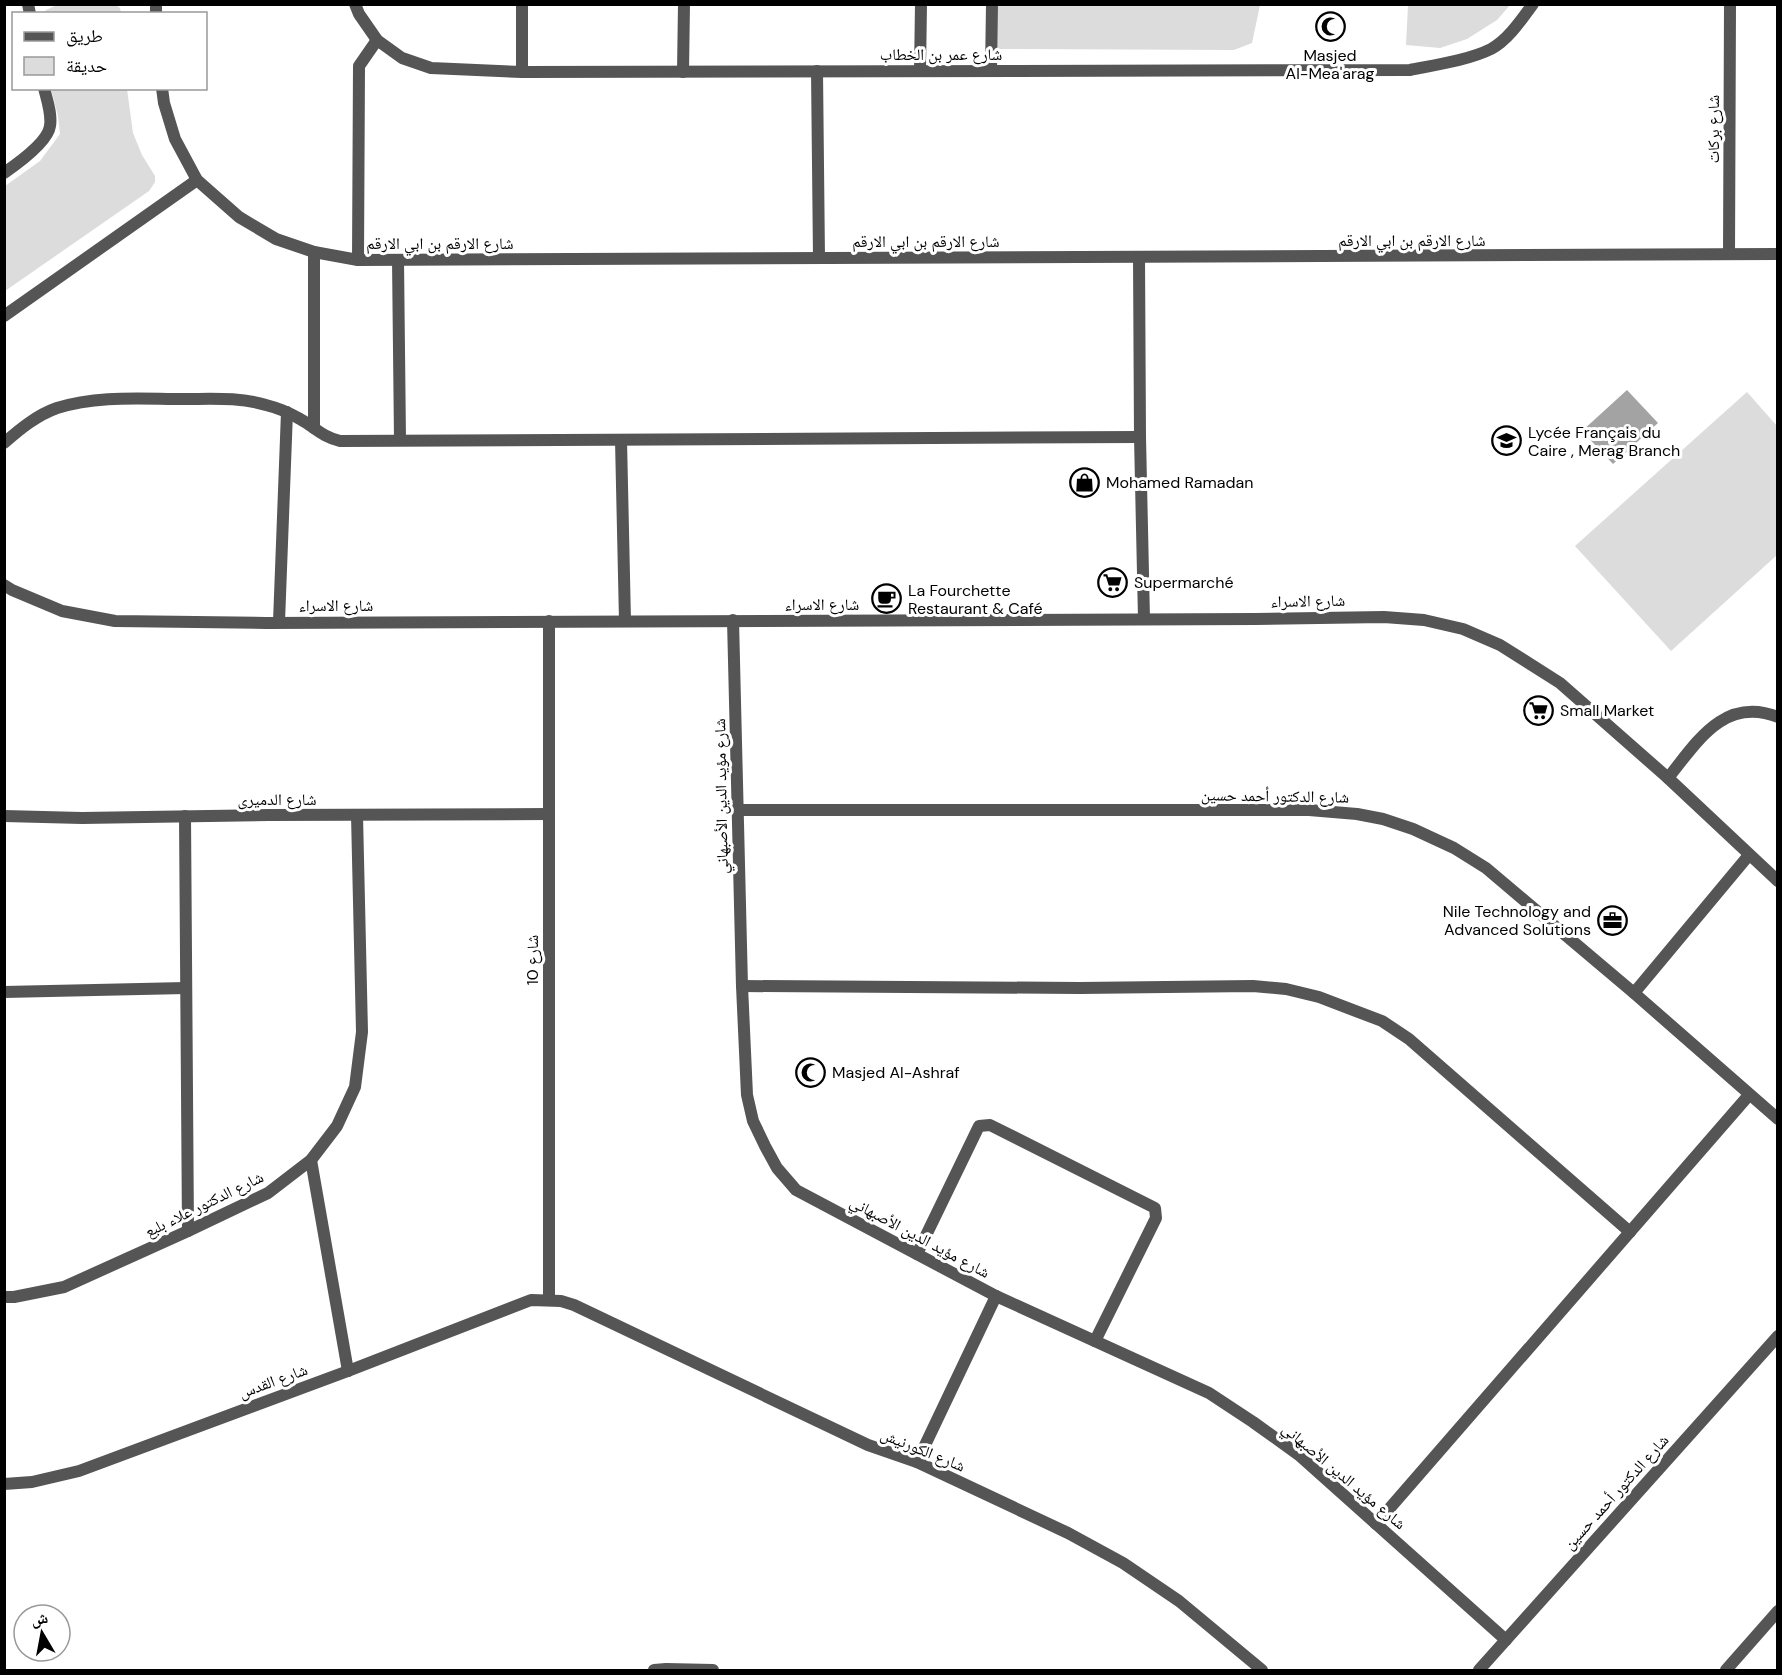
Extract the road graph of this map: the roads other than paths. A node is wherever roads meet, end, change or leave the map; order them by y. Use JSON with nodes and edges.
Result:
{"nodes":[{"id":1,"x":356,"y":4,"type":"edge"},
{"id":2,"x":522,"y":4,"type":"edge"},
{"id":3,"x":684,"y":4,"type":"edge"},
{"id":4,"x":921,"y":4,"type":"edge"},
{"id":5,"x":992,"y":4,"type":"edge"},
{"id":6,"x":1533,"y":4,"type":"edge"},
{"id":7,"x":1730,"y":4,"type":"edge"},
{"id":8,"x":377,"y":40,"type":"junction"},
{"id":9,"x":817,"y":71,"type":"junction"},
{"id":10,"x":921,"y":71,"type":"junction"},
{"id":11,"x":991,"y":71,"type":"junction"},
{"id":12,"x":522,"y":72,"type":"junction"},
{"id":13,"x":683,"y":72,"type":"junction"},
{"id":14,"x":44,"y":90,"type":"edge"},
{"id":15,"x":162,"y":90,"type":"edge"},
{"id":16,"x":4,"y":173,"type":"edge"},
{"id":17,"x":197,"y":180,"type":"junction"},
{"id":18,"x":314,"y":252,"type":"junction"},
{"id":19,"x":1778,"y":254,"type":"edge"},
{"id":20,"x":1729,"y":255,"type":"junction"},
{"id":21,"x":1139,"y":257,"type":"junction"},
{"id":22,"x":819,"y":258,"type":"junction"},
{"id":23,"x":358,"y":260,"type":"junction"},
{"id":24,"x":398,"y":260,"type":"junction"},
{"id":25,"x":4,"y":316,"type":"edge"},
{"id":26,"x":287,"y":412,"type":"junction"},
{"id":27,"x":314,"y":428,"type":"junction"},
{"id":28,"x":1140,"y":437,"type":"junction"},
{"id":29,"x":400,"y":440,"type":"junction"},
{"id":30,"x":621,"y":440,"type":"junction"},
{"id":31,"x":4,"y":443,"type":"edge"},
{"id":32,"x":4,"y":585,"type":"edge"},
{"id":33,"x":1144,"y":619,"type":"junction"},
{"id":34,"x":733,"y":620,"type":"junction"},
{"id":35,"x":549,"y":621,"type":"junction"},
{"id":36,"x":625,"y":621,"type":"junction"},
{"id":37,"x":279,"y":622,"type":"junction"},
{"id":38,"x":1778,"y":717,"type":"edge"},
{"id":39,"x":1668,"y":778,"type":"junction"},
{"id":40,"x":738,"y":810,"type":"junction"},
{"id":41,"x":549,"y":814,"type":"junction"},
{"id":42,"x":357,"y":815,"type":"junction"},
{"id":43,"x":4,"y":816,"type":"edge"},
{"id":44,"x":185,"y":816,"type":"junction"},
{"id":45,"x":1749,"y":855,"type":"junction"},
{"id":46,"x":1778,"y":882,"type":"edge"},
{"id":47,"x":742,"y":986,"type":"junction"},
{"id":48,"x":186,"y":988,"type":"junction"},
{"id":49,"x":4,"y":992,"type":"edge"},
{"id":50,"x":1634,"y":993,"type":"junction"},
{"id":51,"x":1749,"y":1095,"type":"junction"},
{"id":52,"x":1778,"y":1119,"type":"edge"},
{"id":53,"x":311,"y":1160,"type":"junction"},
{"id":54,"x":188,"y":1231,"type":"junction"},
{"id":55,"x":1630,"y":1232,"type":"junction"},
{"id":56,"x":917,"y":1254,"type":"junction"},
{"id":57,"x":996,"y":1296,"type":"junction"},
{"id":58,"x":4,"y":1297,"type":"edge"},
{"id":59,"x":549,"y":1299,"type":"junction"},
{"id":60,"x":1778,"y":1336,"type":"edge"},
{"id":61,"x":1095,"y":1341,"type":"junction"},
{"id":62,"x":348,"y":1371,"type":"junction"},
{"id":63,"x":917,"y":1462,"type":"junction"},
{"id":64,"x":4,"y":1484,"type":"edge"},
{"id":65,"x":1376,"y":1524,"type":"junction"},
{"id":66,"x":1778,"y":1611,"type":"edge"},
{"id":67,"x":1506,"y":1640,"type":"junction"},
{"id":68,"x":654,"y":1671,"type":"edge"},
{"id":69,"x":714,"y":1671,"type":"edge"},
{"id":70,"x":1262,"y":1671,"type":"edge"},
{"id":71,"x":1479,"y":1671,"type":"edge"},
{"id":72,"x":1726,"y":1671,"type":"edge"}],
"edges":[{"from":1,"to":8,"type":"street","name":"شارع عمر بن الخطاب"},
{"from":2,"to":12,"type":"street"},
{"from":3,"to":13,"type":"street"},
{"from":4,"to":10,"type":"street"},
{"from":5,"to":11,"type":"street"},
{"from":6,"to":11,"type":"street","name":"شارع عمر بن الخطاب"},
{"from":7,"to":20,"type":"street","name":"شارع بركات"},
{"from":8,"to":12,"type":"street","name":"شارع عمر بن الخطاب"},
{"from":8,"to":23,"type":"street"},
{"from":9,"to":10,"type":"street","name":"شارع عمر بن الخطاب"},
{"from":9,"to":13,"type":"street","name":"شارع عمر بن الخطاب"},
{"from":9,"to":22,"type":"street"},
{"from":10,"to":11,"type":"street","name":"شارع عمر بن الخطاب"},
{"from":12,"to":13,"type":"street","name":"شارع عمر بن الخطاب"},
{"from":14,"to":16,"type":"street"},
{"from":15,"to":17,"type":"street","name":"شارع الارقم بن ابي الارقم"},
{"from":17,"to":18,"type":"street","name":"شارع الارقم بن ابي الارقم"},
{"from":17,"to":25,"type":"street"},
{"from":18,"to":23,"type":"street","name":"شارع الارقم بن ابي الارقم"},
{"from":18,"to":27,"type":"street"},
{"from":19,"to":20,"type":"street","name":"شارع الارقم بن ابي الارقم"},
{"from":20,"to":21,"type":"street","name":"شارع الارقم بن ابي الارقم"},
{"from":21,"to":22,"type":"street","name":"شارع الارقم بن ابي الارقم"},
{"from":21,"to":28,"type":"street"},
{"from":22,"to":24,"type":"street","name":"شارع الارقم بن ابي الارقم"},
{"from":23,"to":24,"type":"street","name":"شارع الارقم بن ابي الارقم"},
{"from":24,"to":29,"type":"street"},
{"from":26,"to":27,"type":"street"},
{"from":26,"to":31,"type":"street"},
{"from":26,"to":37,"type":"street"},
{"from":27,"to":29,"type":"street"},
{"from":28,"to":30,"type":"street"},
{"from":28,"to":33,"type":"street"},
{"from":29,"to":30,"type":"street"},
{"from":30,"to":36,"type":"street"},
{"from":32,"to":37,"type":"street","name":"شارع الاسراء"},
{"from":33,"to":34,"type":"street","name":"شارع الاسراء"},
{"from":33,"to":39,"type":"street","name":"شارع الاسراء"},
{"from":34,"to":36,"type":"street","name":"شارع الاسراء"},
{"from":34,"to":40,"type":"street","name":"شارع مؤيد الدين الأصبهاني"},
{"from":35,"to":36,"type":"street","name":"شارع الاسراء"},
{"from":35,"to":37,"type":"street","name":"شارع الاسراء"},
{"from":35,"to":41,"type":"street","name":"شارع 10"},
{"from":38,"to":39,"type":"street"},
{"from":39,"to":45,"type":"street","name":"شارع الاسراء"},
{"from":40,"to":47,"type":"street","name":"شارع مؤيد الدين الأصبهاني"},
{"from":40,"to":50,"type":"street","name":"شارع الدكتور أحمد حسين"},
{"from":41,"to":42,"type":"street","name":"شارع الدميرى"},
{"from":41,"to":59,"type":"street","name":"شارع 10"},
{"from":42,"to":44,"type":"street","name":"شارع الدميرى"},
{"from":42,"to":53,"type":"street","name":"شارع الدكتور علاء بلبع"},
{"from":43,"to":44,"type":"street","name":"شارع الدميرى"},
{"from":44,"to":48,"type":"street"},
{"from":45,"to":46,"type":"street","name":"شارع الاسراء"},
{"from":45,"to":50,"type":"street"},
{"from":47,"to":55,"type":"street"},
{"from":47,"to":56,"type":"street","name":"شارع مؤيد الدين الأصبهاني"},
{"from":48,"to":49,"type":"street"},
{"from":48,"to":54,"type":"street"},
{"from":50,"to":51,"type":"street","name":"شارع الدكتور أحمد حسين"},
{"from":51,"to":52,"type":"street","name":"شارع الدكتور أحمد حسين"},
{"from":51,"to":55,"type":"street"},
{"from":53,"to":54,"type":"street","name":"شارع الدكتور علاء بلبع"},
{"from":53,"to":62,"type":"street"},
{"from":54,"to":58,"type":"street","name":"شارع الدكتور علاء بلبع"},
{"from":55,"to":65,"type":"street"},
{"from":56,"to":57,"type":"street","name":"شارع مؤيد الدين الأصبهاني"},
{"from":56,"to":61,"type":"street"},
{"from":57,"to":61,"type":"street","name":"شارع مؤيد الدين الأصبهاني"},
{"from":57,"to":63,"type":"street"},
{"from":59,"to":62,"type":"street","name":"شارع القدس"},
{"from":59,"to":63,"type":"street","name":"شارع الكورنيش"},
{"from":60,"to":67,"type":"street","name":"شارع الدكتور أحمد حسين"},
{"from":61,"to":65,"type":"street","name":"شارع مؤيد الدين الأصبهاني"},
{"from":62,"to":64,"type":"street","name":"شارع القدس"},
{"from":63,"to":70,"type":"street","name":"شارع الكورنيش"},
{"from":65,"to":67,"type":"street","name":"شارع مؤيد الدين الأصبهاني"},
{"from":66,"to":72,"type":"street"},
{"from":67,"to":71,"type":"street","name":"شارع الدكتور أحمد حسين"},
{"from":68,"to":69,"type":"street"}]}
